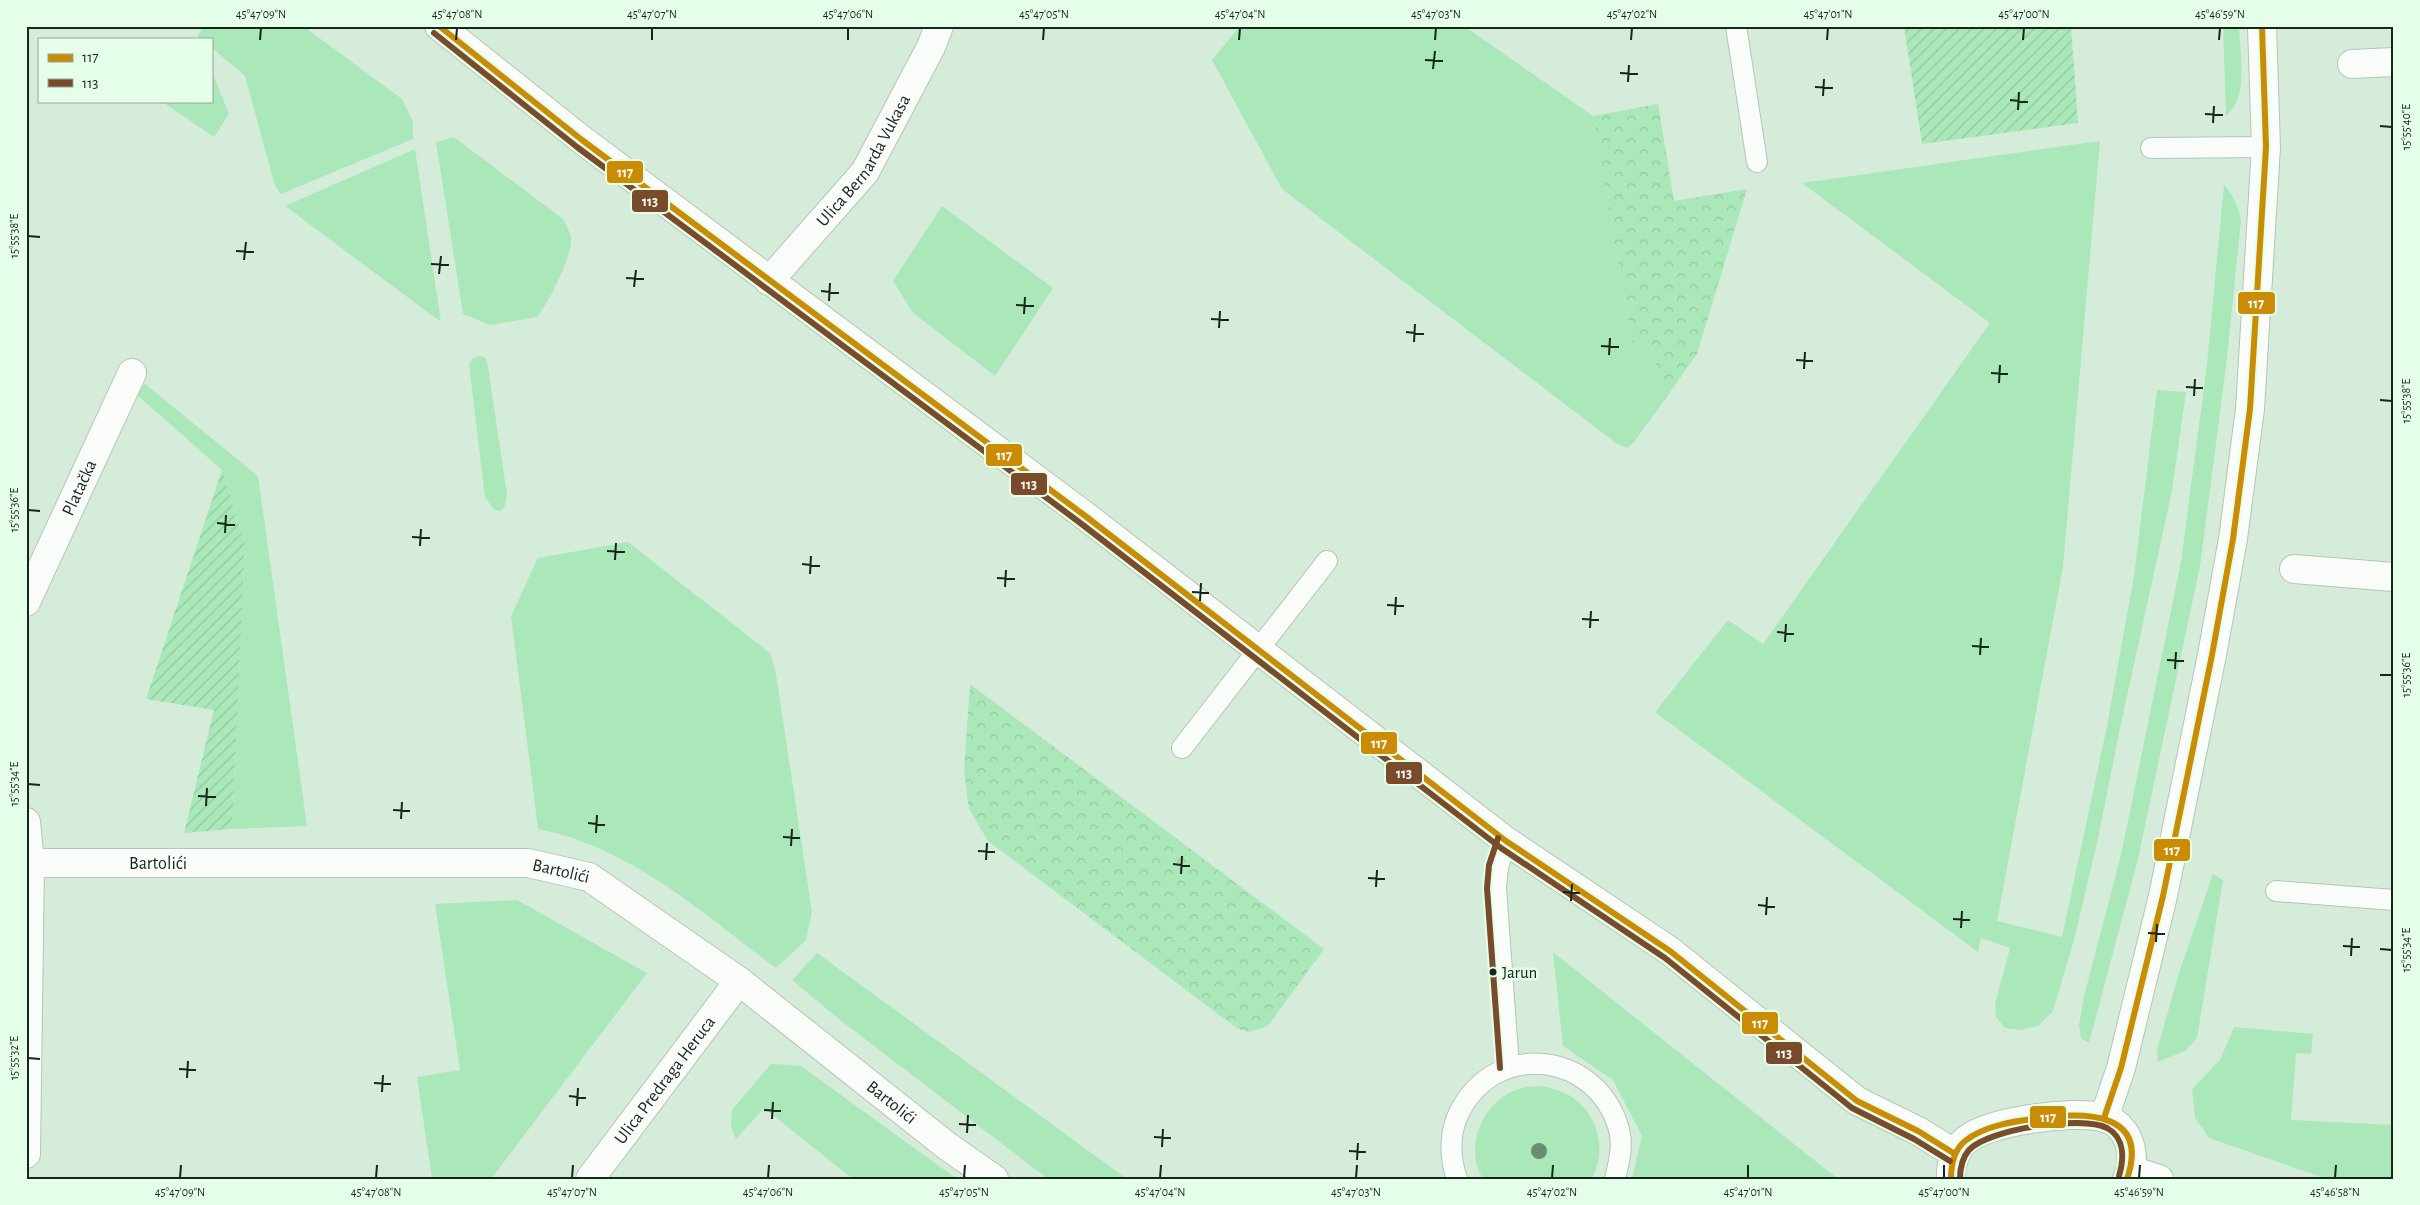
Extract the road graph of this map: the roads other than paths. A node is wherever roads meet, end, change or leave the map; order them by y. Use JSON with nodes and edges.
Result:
{"nodes":[{"id":1,"x":439,"y":26,"type":"edge"},
{"id":2,"x":939,"y":26,"type":"edge"},
{"id":3,"x":1736,"y":26,"type":"edge"},
{"id":4,"x":2262,"y":26,"type":"edge"},
{"id":5,"x":2394,"y":62,"type":"edge"},
{"id":6,"x":2352,"y":64,"type":"dead end"},
{"id":7,"x":2266,"y":147,"type":"junction"},
{"id":8,"x":2150,"y":148,"type":"dead end"},
{"id":9,"x":1757,"y":162,"type":"dead end"},
{"id":10,"x":769,"y":281,"type":"junction"},
{"id":11,"x":132,"y":373,"type":"dead end"},
{"id":12,"x":1327,"y":561,"type":"dead end"},
{"id":13,"x":2294,"y":569,"type":"dead end"},
{"id":14,"x":2394,"y":577,"type":"edge"},
{"id":15,"x":26,"y":602,"type":"edge"},
{"id":16,"x":1257,"y":650,"type":"junction"},
{"id":17,"x":1182,"y":748,"type":"dead end"},
{"id":18,"x":26,"y":822,"type":"edge"},
{"id":19,"x":1506,"y":841,"type":"junction"},
{"id":20,"x":30,"y":863,"type":"junction"},
{"id":21,"x":2276,"y":891,"type":"dead end"},
{"id":22,"x":2394,"y":900,"type":"edge"},
{"id":23,"x":739,"y":981,"type":"junction"},
{"id":24,"x":1509,"y":1067,"type":"junction"},
{"id":25,"x":2104,"y":1118,"type":"junction"},
{"id":26,"x":26,"y":1154,"type":"edge"},
{"id":27,"x":1953,"y":1166,"type":"edge"},
{"id":28,"x":2129,"y":1174,"type":"edge"},
{"id":29,"x":590,"y":1179,"type":"edge"},
{"id":30,"x":994,"y":1179,"type":"edge"},
{"id":31,"x":1457,"y":1179,"type":"edge"},
{"id":32,"x":1615,"y":1179,"type":"edge"},
{"id":33,"x":2159,"y":1179,"type":"edge"}],
"edges":[{"from":1,"to":10,"type":"street"},
{"from":2,"to":10,"type":"street","name":"Ulica Bernarda Vukasa"},
{"from":3,"to":9,"type":"lane"},
{"from":4,"to":7,"type":"street"},
{"from":5,"to":6,"type":"street"},
{"from":7,"to":8,"type":"lane"},
{"from":7,"to":25,"type":"street"},
{"from":10,"to":16,"type":"street"},
{"from":11,"to":15,"type":"street","name":"Platačka"},
{"from":12,"to":16,"type":"lane"},
{"from":13,"to":14,"type":"street"},
{"from":16,"to":17,"type":"lane"},
{"from":16,"to":19,"type":"street"},
{"from":18,"to":20,"type":"street"},
{"from":19,"to":24,"type":"lane"},
{"from":19,"to":27,"type":"street"},
{"from":20,"to":23,"type":"street","name":"Bartolići"},
{"from":20,"to":26,"type":"street"},
{"from":21,"to":22,"type":"lane"},
{"from":23,"to":29,"type":"street","name":"Ulica Predraga Heruca"},
{"from":23,"to":30,"type":"street","name":"Bartolići"},
{"from":24,"to":31,"type":"lane"},
{"from":24,"to":32,"type":"lane"},
{"from":25,"to":27,"type":"street"},
{"from":25,"to":28,"type":"street"},
{"from":28,"to":33,"type":"street"}]}
